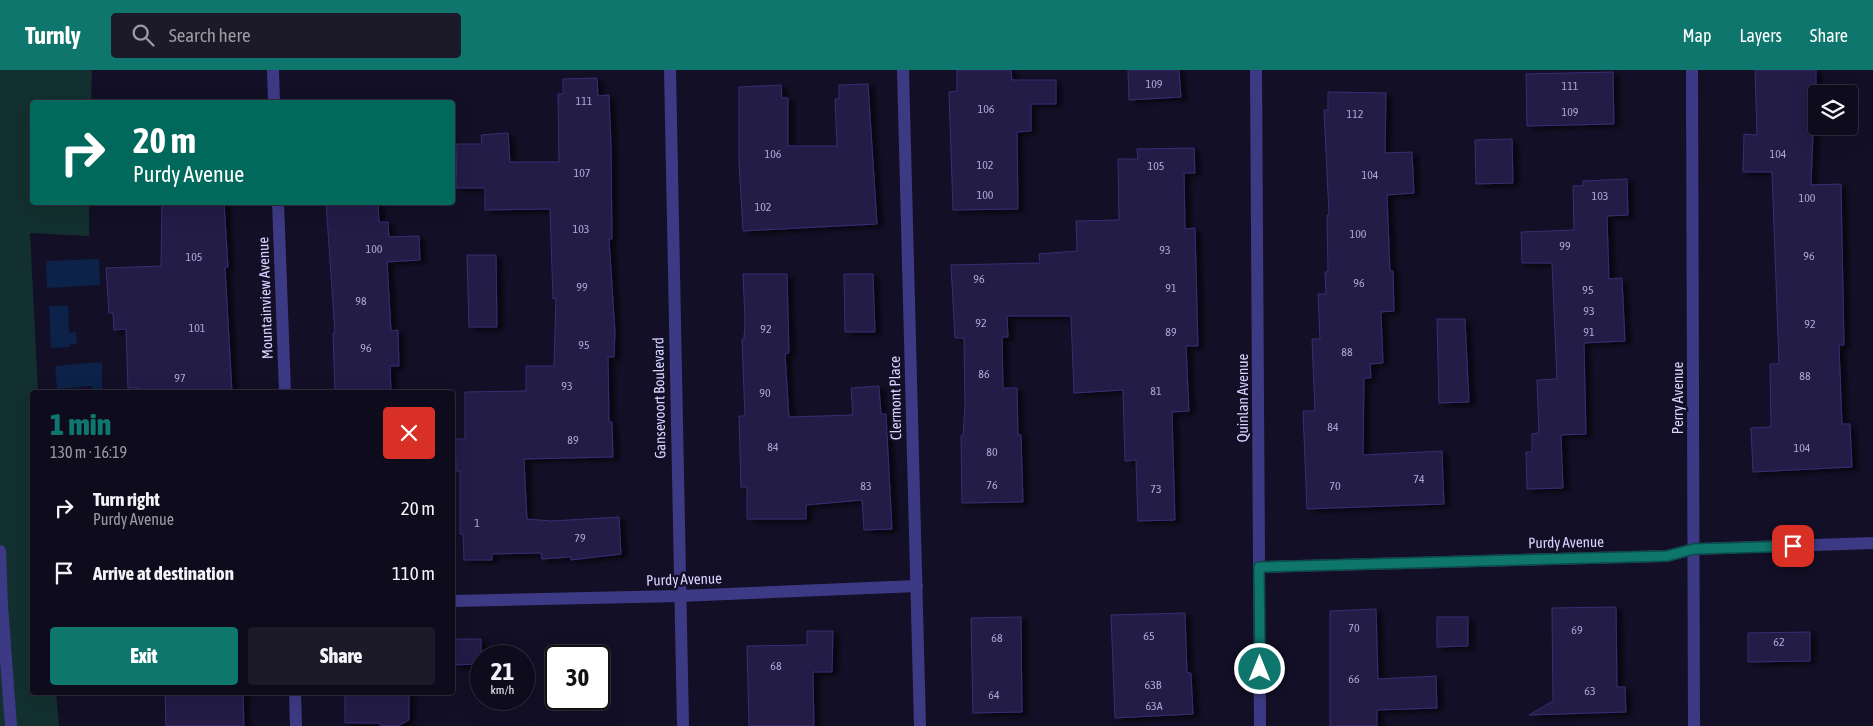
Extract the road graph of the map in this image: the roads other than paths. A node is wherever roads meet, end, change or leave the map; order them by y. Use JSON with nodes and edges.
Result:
{"nodes":[{"id":1,"x":273,"y":70,"type":"edge"},
{"id":2,"x":670,"y":70,"type":"edge"},
{"id":3,"x":903,"y":70,"type":"edge"},
{"id":4,"x":1256,"y":70,"type":"edge"},
{"id":5,"x":1692,"y":70,"type":"edge"},
{"id":6,"x":274,"y":100,"type":"edge"},
{"id":7,"x":278,"y":205,"type":"edge"},
{"id":8,"x":285,"y":390,"type":"edge"},
{"id":9,"x":1873,"y":543,"type":"edge"},
{"id":10,"x":1694,"y":549,"type":"junction"},
{"id":11,"x":0,"y":551,"type":"edge"},
{"id":12,"x":1259,"y":567,"type":"junction"},
{"id":13,"x":917,"y":586,"type":"junction"},
{"id":14,"x":679,"y":596,"type":"junction"},
{"id":15,"x":455,"y":601,"type":"edge"},
{"id":16,"x":1,"y":606,"type":"edge"},
{"id":17,"x":295,"y":695,"type":"edge"},
{"id":18,"x":11,"y":726,"type":"edge"},
{"id":19,"x":296,"y":726,"type":"edge"},
{"id":20,"x":683,"y":726,"type":"edge"},
{"id":21,"x":920,"y":726,"type":"edge"},
{"id":22,"x":1260,"y":726,"type":"edge"},
{"id":23,"x":1694,"y":726,"type":"edge"}],
"edges":[{"from":1,"to":6,"type":"street"},
{"from":2,"to":14,"type":"street","name":"Gansevoort Boulevard"},
{"from":3,"to":13,"type":"street","name":"Clermont Place"},
{"from":4,"to":12,"type":"street","name":"Quinlan Avenue"},
{"from":5,"to":10,"type":"street","name":"Perry Avenue"},
{"from":7,"to":8,"type":"street","name":"Mountainview Avenue"},
{"from":9,"to":10,"type":"street","name":"Purdy Avenue"},
{"from":10,"to":12,"type":"street","name":"Purdy Avenue"},
{"from":10,"to":23,"type":"street","name":"Perry Avenue"},
{"from":11,"to":16,"type":"street"},
{"from":12,"to":22,"type":"street","name":"Quinlan Avenue"},
{"from":13,"to":14,"type":"street","name":"Purdy Avenue"},
{"from":13,"to":21,"type":"street","name":"Clermont Place"},
{"from":14,"to":15,"type":"street","name":"Purdy Avenue"},
{"from":14,"to":20,"type":"street","name":"Gansevoort Boulevard"},
{"from":16,"to":18,"type":"street"},
{"from":17,"to":19,"type":"street"}]}
